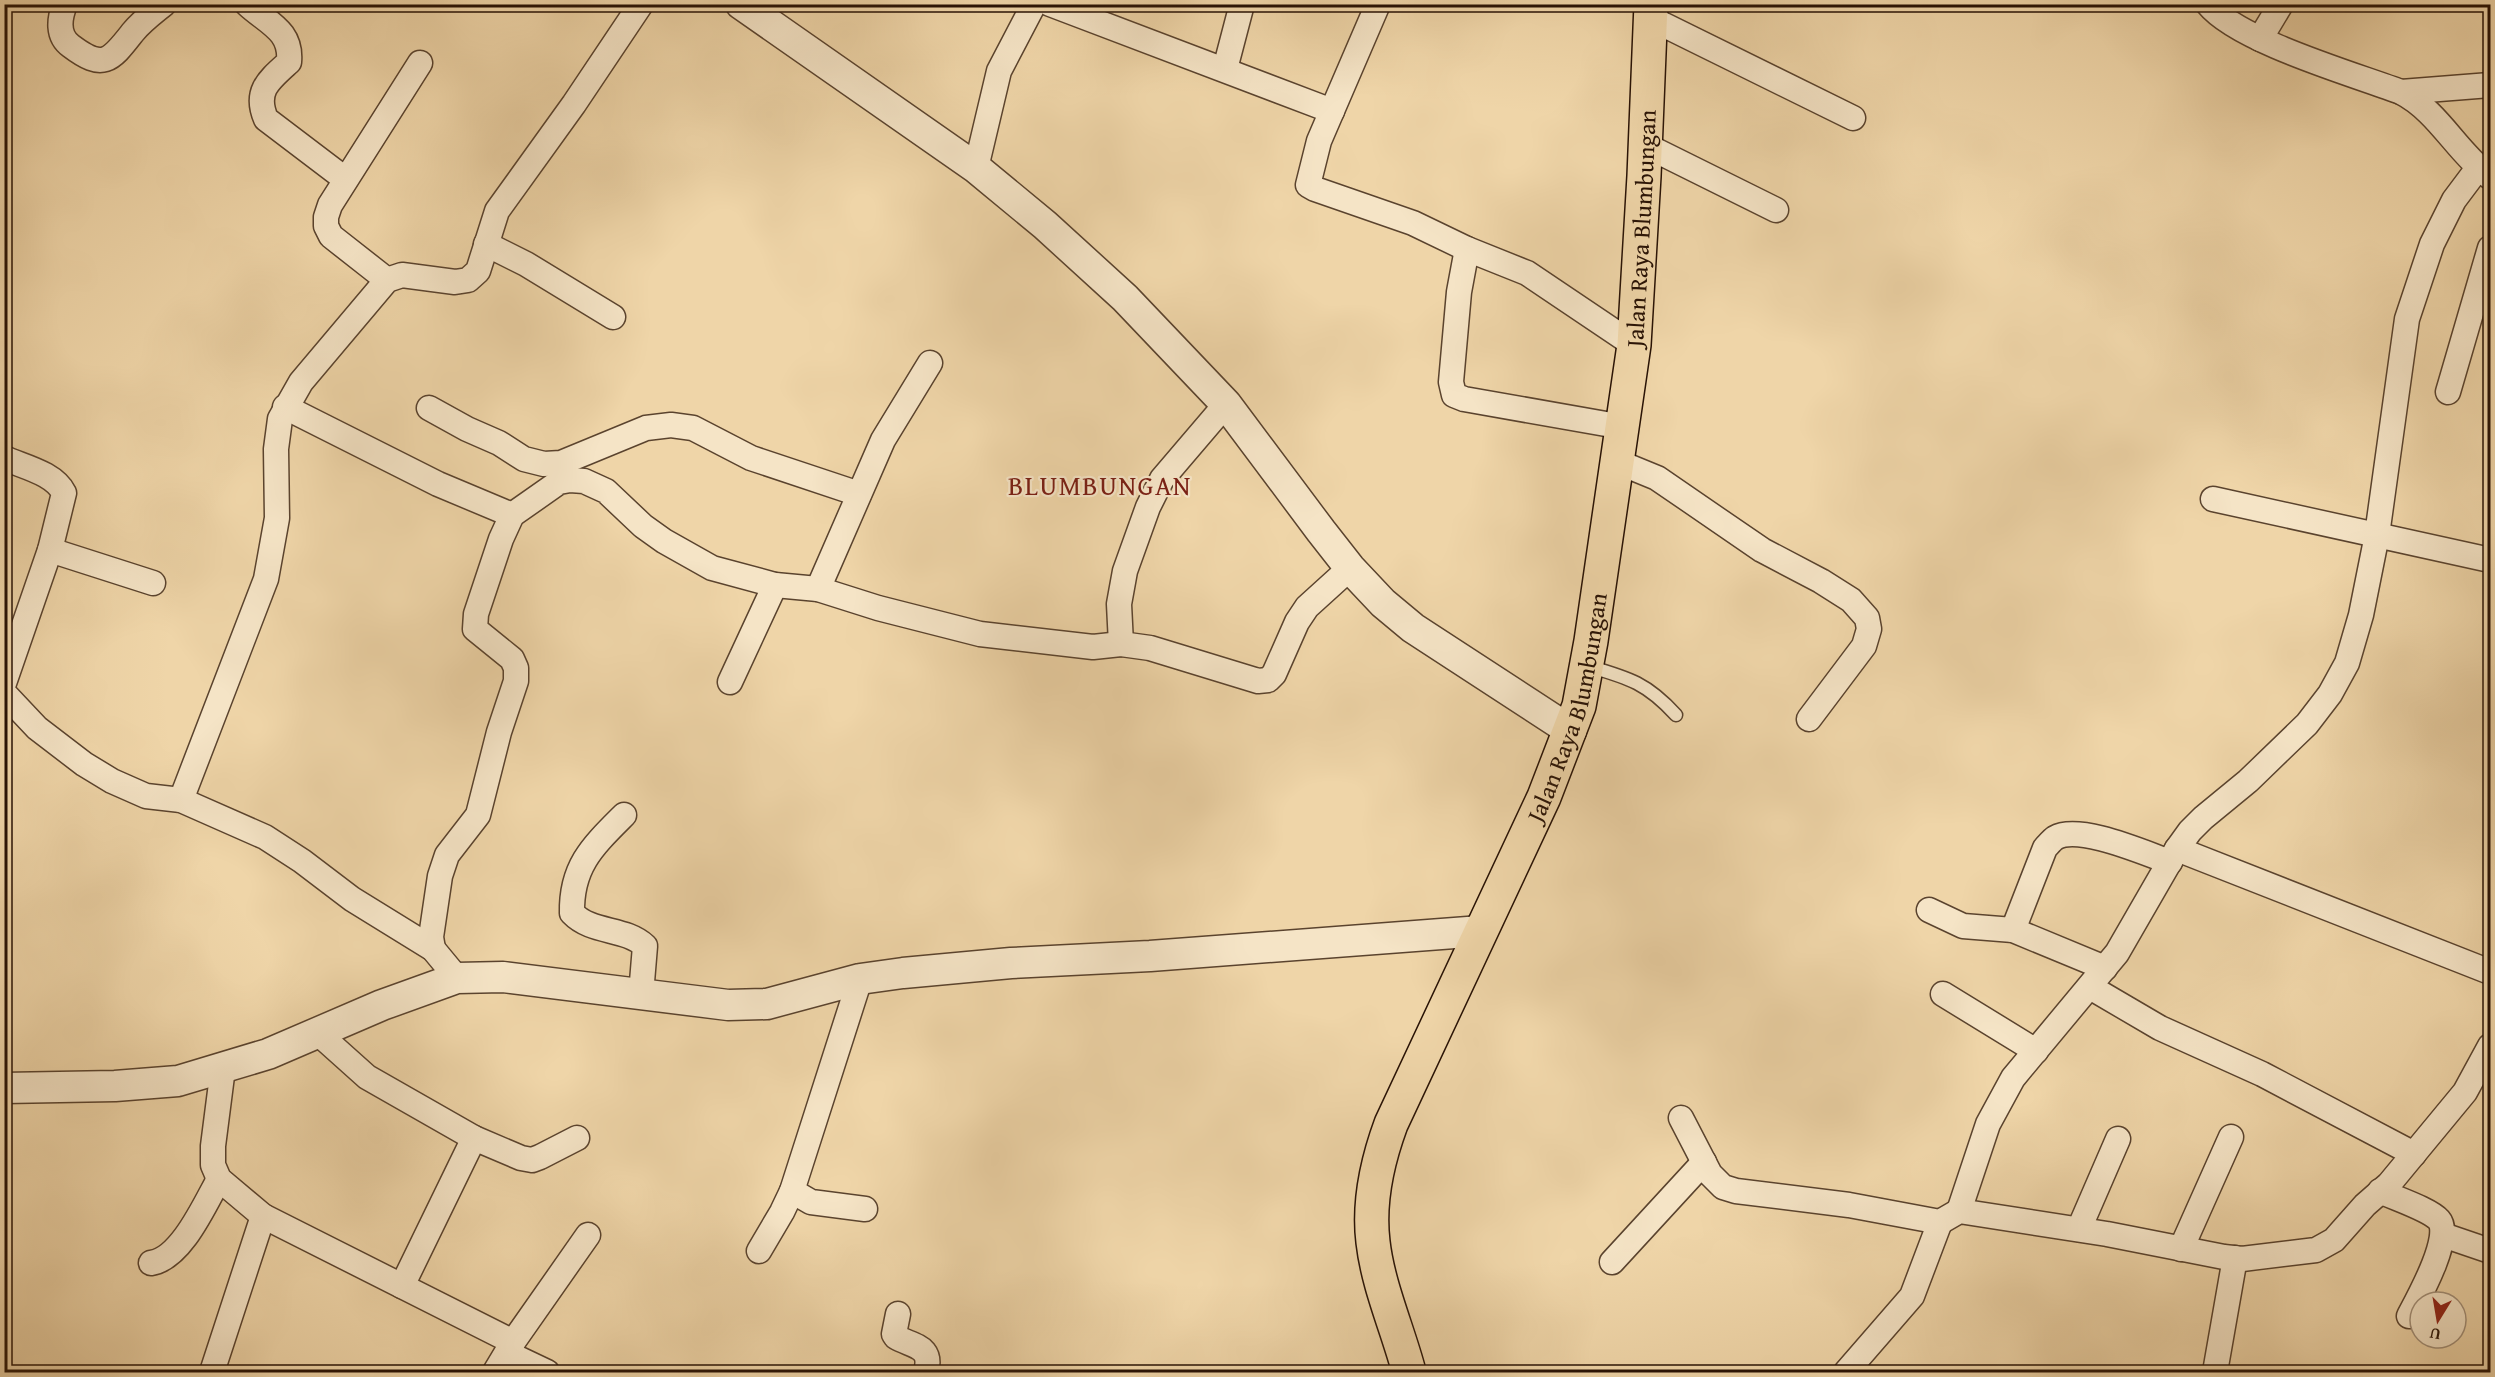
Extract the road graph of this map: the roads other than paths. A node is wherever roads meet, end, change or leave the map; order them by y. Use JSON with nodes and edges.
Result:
{"nodes":[{"id":1,"x":65,"y":4,"type":"edge"},
{"id":2,"x":164,"y":4,"type":"edge"},
{"id":3,"x":641,"y":4,"type":"edge"},
{"id":4,"x":741,"y":4,"type":"edge"},
{"id":5,"x":1034,"y":4,"type":"edge"},
{"id":6,"x":1050,"y":4,"type":"edge"},
{"id":7,"x":1242,"y":4,"type":"edge"},
{"id":8,"x":1378,"y":4,"type":"edge"},
{"id":9,"x":2208,"y":4,"type":"edge"},
{"id":10,"x":2281,"y":4,"type":"edge"},
{"id":11,"x":246,"y":5,"type":"edge"},
{"id":12,"x":1651,"y":11,"type":"edge"},
{"id":13,"x":2260,"y":39,"type":"junction"},
{"id":14,"x":420,"y":63,"type":"dead end"},
{"id":15,"x":1225,"y":69,"type":"junction"},
{"id":16,"x":2490,"y":85,"type":"edge"},
{"id":17,"x":2410,"y":97,"type":"junction"},
{"id":18,"x":1332,"y":111,"type":"junction"},
{"id":19,"x":1853,"y":118,"type":"dead end"},
{"id":20,"x":1645,"y":145,"type":"junction"},
{"id":21,"x":976,"y":168,"type":"junction"},
{"id":22,"x":2480,"y":169,"type":"edge"},
{"id":23,"x":345,"y":179,"type":"junction"},
{"id":24,"x":1776,"y":210,"type":"dead end"},
{"id":25,"x":486,"y":244,"type":"junction"},
{"id":26,"x":2490,"y":248,"type":"edge"},
{"id":27,"x":1467,"y":249,"type":"junction"},
{"id":28,"x":387,"y":280,"type":"junction"},
{"id":29,"x":613,"y":317,"type":"dead end"},
{"id":30,"x":1634,"y":345,"type":"junction"},
{"id":31,"x":930,"y":363,"type":"dead end"},
{"id":32,"x":2448,"y":392,"type":"dead end"},
{"id":33,"x":1226,"y":404,"type":"junction"},
{"id":34,"x":285,"y":407,"type":"junction"},
{"id":35,"x":429,"y":408,"type":"dead end"},
{"id":36,"x":1623,"y":427,"type":"junction"},
{"id":37,"x":4,"y":458,"type":"edge"},
{"id":38,"x":1618,"y":462,"type":"junction"},
{"id":39,"x":860,"y":494,"type":"junction"},
{"id":40,"x":2213,"y":499,"type":"dead end"},
{"id":41,"x":512,"y":515,"type":"junction"},
{"id":42,"x":2377,"y":535,"type":"junction"},
{"id":43,"x":50,"y":550,"type":"junction"},
{"id":44,"x":2490,"y":560,"type":"edge"},
{"id":45,"x":1350,"y":568,"type":"junction"},
{"id":46,"x":153,"y":583,"type":"dead end"},
{"id":47,"x":775,"y":585,"type":"junction"},
{"id":48,"x":819,"y":589,"type":"junction"},
{"id":49,"x":1121,"y":644,"type":"junction"},
{"id":50,"x":1587,"y":666,"type":"junction"},
{"id":51,"x":730,"y":682,"type":"dead end"},
{"id":52,"x":4,"y":683,"type":"edge"},
{"id":53,"x":4,"y":693,"type":"edge"},
{"id":54,"x":1676,"y":715,"type":"dead end"},
{"id":55,"x":1809,"y":719,"type":"dead end"},
{"id":56,"x":1571,"y":731,"type":"junction"},
{"id":57,"x":182,"y":800,"type":"junction"},
{"id":58,"x":624,"y":815,"type":"dead end"},
{"id":59,"x":2173,"y":855,"type":"junction"},
{"id":60,"x":1929,"y":910,"type":"dead end"},
{"id":61,"x":2013,"y":930,"type":"junction"},
{"id":62,"x":1481,"y":931,"type":"junction"},
{"id":63,"x":433,"y":949,"type":"junction"},
{"id":64,"x":2105,"y":968,"type":"junction"},
{"id":65,"x":2490,"y":972,"type":"edge"},
{"id":66,"x":457,"y":978,"type":"junction"},
{"id":67,"x":860,"y":978,"type":"junction"},
{"id":68,"x":2090,"y":987,"type":"junction"},
{"id":69,"x":640,"y":994,"type":"junction"},
{"id":70,"x":1943,"y":994,"type":"dead end"},
{"id":71,"x":319,"y":1034,"type":"junction"},
{"id":72,"x":2490,"y":1046,"type":"edge"},
{"id":73,"x":2036,"y":1051,"type":"junction"},
{"id":74,"x":223,"y":1068,"type":"junction"},
{"id":75,"x":4,"y":1088,"type":"edge"},
{"id":76,"x":1681,"y":1118,"type":"dead end"},
{"id":77,"x":2231,"y":1137,"type":"dead end"},
{"id":78,"x":474,"y":1138,"type":"junction"},
{"id":79,"x":577,"y":1138,"type":"dead end"},
{"id":80,"x":2118,"y":1139,"type":"dead end"},
{"id":81,"x":2414,"y":1154,"type":"junction"},
{"id":82,"x":1704,"y":1162,"type":"junction"},
{"id":83,"x":219,"y":1179,"type":"junction"},
{"id":84,"x":792,"y":1191,"type":"junction"},
{"id":85,"x":2380,"y":1191,"type":"junction"},
{"id":86,"x":865,"y":1209,"type":"dead end"},
{"id":87,"x":264,"y":1216,"type":"junction"},
{"id":88,"x":1950,"y":1216,"type":"junction"},
{"id":89,"x":2079,"y":1229,"type":"junction"},
{"id":90,"x":588,"y":1235,"type":"dead end"},
{"id":91,"x":2443,"y":1235,"type":"junction"},
{"id":92,"x":2181,"y":1249,"type":"junction"},
{"id":93,"x":759,"y":1251,"type":"dead end"},
{"id":94,"x":2490,"y":1251,"type":"edge"},
{"id":95,"x":2235,"y":1258,"type":"junction"},
{"id":96,"x":1612,"y":1262,"type":"dead end"},
{"id":97,"x":151,"y":1263,"type":"dead end"},
{"id":98,"x":402,"y":1286,"type":"junction"},
{"id":99,"x":2422,"y":1290,"type":"edge"},
{"id":100,"x":898,"y":1314,"type":"dead end"},
{"id":101,"x":505,"y":1356,"type":"edge"},
{"id":102,"x":212,"y":1372,"type":"edge"},
{"id":103,"x":547,"y":1372,"type":"edge"},
{"id":104,"x":926,"y":1372,"type":"edge"},
{"id":105,"x":1408,"y":1372,"type":"edge"},
{"id":106,"x":1846,"y":1372,"type":"edge"},
{"id":107,"x":2215,"y":1372,"type":"edge"}],
"edges":[{"from":1,"to":2,"type":"street"},
{"from":3,"to":25,"type":"street"},
{"from":4,"to":21,"type":"street"},
{"from":5,"to":21,"type":"street"},
{"from":6,"to":15,"type":"street"},
{"from":7,"to":15,"type":"street"},
{"from":8,"to":18,"type":"street"},
{"from":9,"to":13,"type":"street"},
{"from":10,"to":13,"type":"street"},
{"from":11,"to":23,"type":"street"},
{"from":12,"to":19,"type":"street"},
{"from":12,"to":20,"type":"main road","name":"Jalan Raya Blumbungan"},
{"from":13,"to":17,"type":"street"},
{"from":14,"to":23,"type":"street"},
{"from":15,"to":18,"type":"street"},
{"from":16,"to":17,"type":"street"},
{"from":17,"to":22,"type":"street"},
{"from":18,"to":27,"type":"street"},
{"from":20,"to":24,"type":"street"},
{"from":20,"to":30,"type":"main road","name":"Jalan Raya Blumbungan"},
{"from":21,"to":33,"type":"street"},
{"from":22,"to":42,"type":"street"},
{"from":23,"to":28,"type":"street"},
{"from":25,"to":28,"type":"street"},
{"from":25,"to":29,"type":"street"},
{"from":26,"to":32,"type":"street"},
{"from":27,"to":30,"type":"street"},
{"from":27,"to":36,"type":"street"},
{"from":28,"to":34,"type":"street"},
{"from":30,"to":36,"type":"main road","name":"Jalan Raya Blumbungan"},
{"from":31,"to":39,"type":"street"},
{"from":33,"to":45,"type":"street"},
{"from":33,"to":49,"type":"street"},
{"from":34,"to":41,"type":"street"},
{"from":34,"to":57,"type":"street"},
{"from":35,"to":39,"type":"street"},
{"from":36,"to":38,"type":"main road","name":"Jalan Raya Blumbungan"},
{"from":37,"to":43,"type":"street"},
{"from":38,"to":50,"type":"main road","name":"Jalan Raya Blumbungan"},
{"from":38,"to":55,"type":"street"},
{"from":39,"to":48,"type":"street"},
{"from":40,"to":42,"type":"street"},
{"from":41,"to":47,"type":"street"},
{"from":41,"to":63,"type":"street"},
{"from":42,"to":44,"type":"street"},
{"from":42,"to":59,"type":"street"},
{"from":43,"to":46,"type":"street"},
{"from":43,"to":52,"type":"street"},
{"from":45,"to":49,"type":"street"},
{"from":45,"to":56,"type":"street"},
{"from":47,"to":48,"type":"street"},
{"from":47,"to":51,"type":"street"},
{"from":48,"to":49,"type":"street"},
{"from":50,"to":54,"type":"lane"},
{"from":50,"to":56,"type":"main road","name":"Jalan Raya Blumbungan"},
{"from":53,"to":57,"type":"street"},
{"from":56,"to":62,"type":"main road","name":"Jalan Raya Blumbungan"},
{"from":57,"to":63,"type":"street"},
{"from":58,"to":69,"type":"street"},
{"from":59,"to":61,"type":"street"},
{"from":59,"to":64,"type":"street"},
{"from":59,"to":65,"type":"street"},
{"from":60,"to":61,"type":"street"},
{"from":61,"to":64,"type":"street"},
{"from":62,"to":67,"type":"street"},
{"from":62,"to":105,"type":"main road","name":"Jalan Raya Blumbungan"},
{"from":63,"to":66,"type":"street"},
{"from":64,"to":68,"type":"street"},
{"from":66,"to":69,"type":"street"},
{"from":66,"to":71,"type":"street"},
{"from":67,"to":69,"type":"street"},
{"from":67,"to":84,"type":"street"},
{"from":68,"to":73,"type":"street"},
{"from":68,"to":81,"type":"street"},
{"from":70,"to":73,"type":"street"},
{"from":71,"to":74,"type":"street"},
{"from":71,"to":78,"type":"street"},
{"from":72,"to":81,"type":"street"},
{"from":73,"to":88,"type":"street"},
{"from":74,"to":75,"type":"street"},
{"from":74,"to":83,"type":"street"},
{"from":76,"to":82,"type":"street"},
{"from":77,"to":92,"type":"street"},
{"from":78,"to":79,"type":"street"},
{"from":78,"to":98,"type":"street"},
{"from":80,"to":89,"type":"street"},
{"from":81,"to":85,"type":"street"},
{"from":82,"to":88,"type":"street"},
{"from":82,"to":96,"type":"street"},
{"from":83,"to":87,"type":"street"},
{"from":83,"to":97,"type":"street"},
{"from":84,"to":86,"type":"street"},
{"from":84,"to":93,"type":"street"},
{"from":85,"to":91,"type":"street"},
{"from":85,"to":95,"type":"street"},
{"from":87,"to":98,"type":"street"},
{"from":87,"to":102,"type":"street"},
{"from":88,"to":89,"type":"street"},
{"from":88,"to":106,"type":"street"},
{"from":89,"to":92,"type":"street"},
{"from":90,"to":101,"type":"street"},
{"from":91,"to":94,"type":"street"},
{"from":91,"to":99,"type":"street"},
{"from":92,"to":95,"type":"street"},
{"from":95,"to":107,"type":"street"},
{"from":98,"to":101,"type":"street"},
{"from":100,"to":104,"type":"street"},
{"from":101,"to":103,"type":"street"}]}
